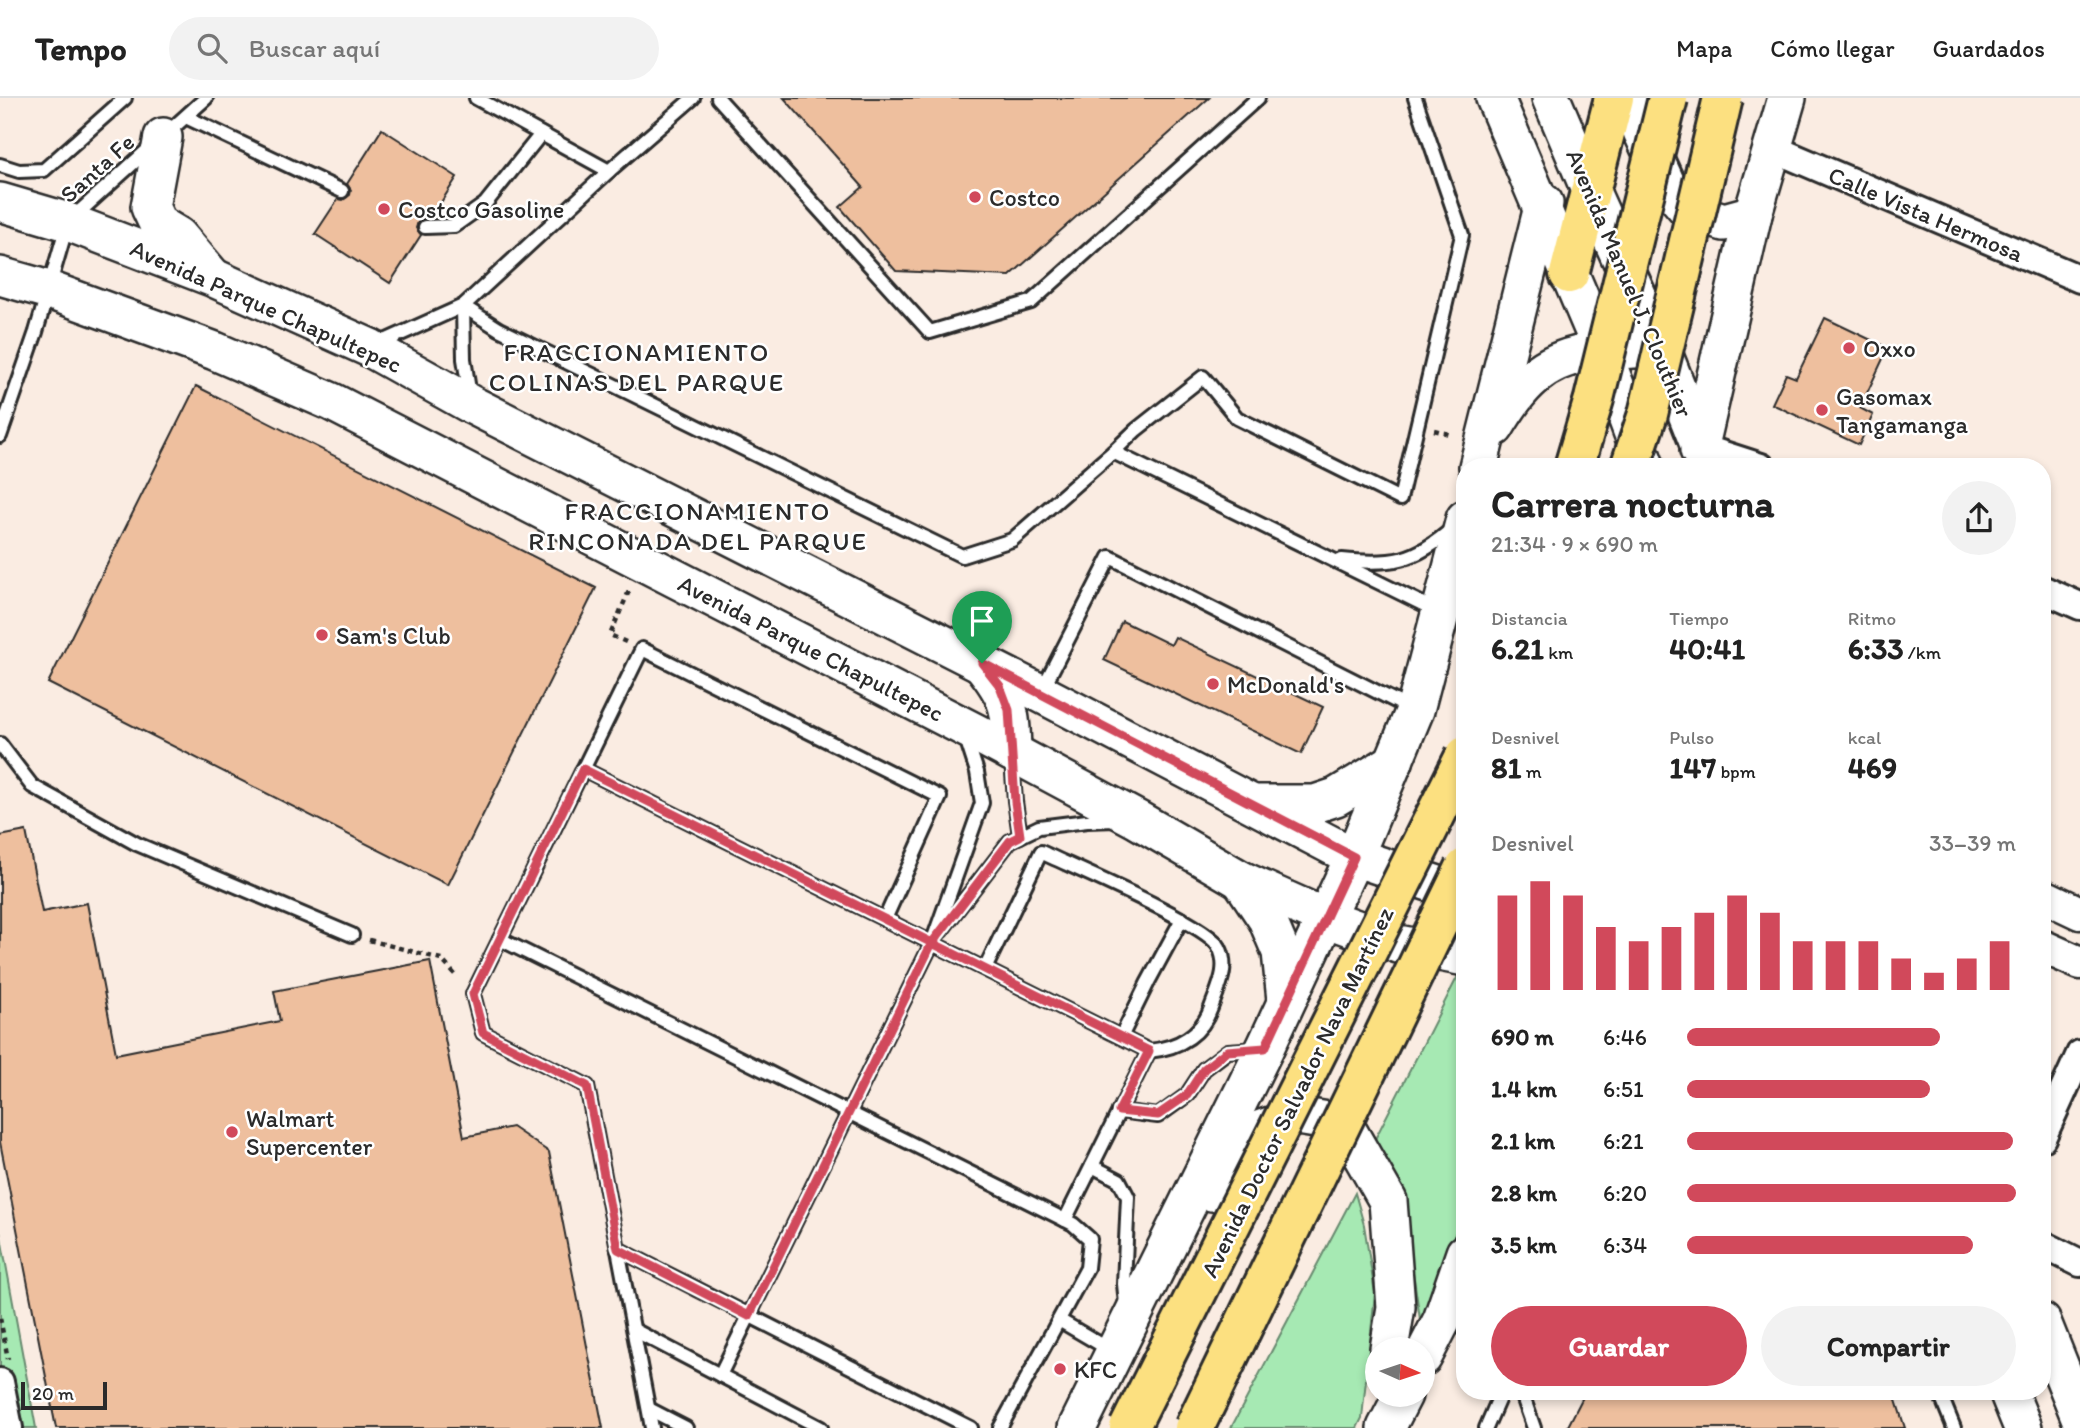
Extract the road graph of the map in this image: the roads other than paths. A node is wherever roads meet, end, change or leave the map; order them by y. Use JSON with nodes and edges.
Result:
{"nodes":[{"id":1,"x":125,"y":98,"type":"edge"},
{"id":2,"x":206,"y":98,"type":"edge"},
{"id":3,"x":475,"y":98,"type":"edge"},
{"id":4,"x":693,"y":98,"type":"edge"},
{"id":5,"x":718,"y":98,"type":"edge"},
{"id":6,"x":1258,"y":98,"type":"edge"},
{"id":7,"x":1415,"y":98,"type":"edge"},
{"id":8,"x":1495,"y":98,"type":"edge"},
{"id":9,"x":1614,"y":98,"type":"edge"},
{"id":10,"x":1637,"y":98,"type":"edge"},
{"id":11,"x":1668,"y":98,"type":"edge"},
{"id":12,"x":1723,"y":98,"type":"edge"},
{"id":13,"x":1787,"y":98,"type":"edge"},
{"id":14,"x":1561,"y":107,"type":"edge"},
{"id":15,"x":174,"y":127,"type":"junction"},
{"id":16,"x":541,"y":134,"type":"junction"},
{"id":17,"x":1772,"y":148,"type":"junction"},
{"id":18,"x":0,"y":165,"type":"edge"},
{"id":19,"x":609,"y":171,"type":"junction"},
{"id":20,"x":1590,"y":190,"type":"junction"},
{"id":21,"x":11,"y":191,"type":"edge"},
{"id":22,"x":342,"y":191,"type":"dead end"},
{"id":23,"x":1542,"y":210,"type":"junction"},
{"id":24,"x":1754,"y":214,"type":"junction"},
{"id":25,"x":68,"y":222,"type":"junction"},
{"id":26,"x":425,"y":227,"type":"dead end"},
{"id":27,"x":1569,"y":274,"type":"junction"},
{"id":28,"x":0,"y":276,"type":"edge"},
{"id":29,"x":214,"y":278,"type":"junction"},
{"id":30,"x":2080,"y":279,"type":"edge"},
{"id":31,"x":49,"y":290,"type":"junction"},
{"id":32,"x":463,"y":306,"type":"junction"},
{"id":33,"x":370,"y":348,"type":"junction"},
{"id":34,"x":1661,"y":348,"type":"junction"},
{"id":35,"x":1602,"y":350,"type":"junction"},
{"id":36,"x":472,"y":405,"type":"junction"},
{"id":37,"x":0,"y":436,"type":"edge"},
{"id":38,"x":1112,"y":452,"type":"junction"},
{"id":39,"x":1481,"y":455,"type":"edge"},
{"id":40,"x":1577,"y":458,"type":"edge"},
{"id":41,"x":1633,"y":458,"type":"edge"},
{"id":42,"x":1643,"y":458,"type":"edge"},
{"id":43,"x":1699,"y":458,"type":"edge"},
{"id":44,"x":1701,"y":458,"type":"edge"},
{"id":45,"x":1456,"y":526,"type":"edge"},
{"id":46,"x":1456,"y":554,"type":"edge"},
{"id":47,"x":1331,"y":559,"type":"junction"},
{"id":48,"x":2051,"y":593,"type":"edge"},
{"id":49,"x":2080,"y":606,"type":"edge"},
{"id":50,"x":1441,"y":613,"type":"junction"},
{"id":51,"x":982,"y":663,"type":"junction"},
{"id":52,"x":1040,"y":693,"type":"junction"},
{"id":53,"x":1415,"y":710,"type":"junction"},
{"id":54,"x":961,"y":725,"type":"junction"},
{"id":55,"x":0,"y":744,"type":"edge"},
{"id":56,"x":1012,"y":752,"type":"junction"},
{"id":57,"x":1394,"y":762,"type":"junction"},
{"id":58,"x":583,"y":769,"type":"junction"},
{"id":59,"x":1456,"y":774,"type":"edge"},
{"id":60,"x":1253,"y":804,"type":"junction"},
{"id":61,"x":1138,"y":820,"type":"junction"},
{"id":62,"x":1020,"y":836,"type":"junction"},
{"id":63,"x":1354,"y":857,"type":"junction"},
{"id":64,"x":1241,"y":880,"type":"junction"},
{"id":65,"x":1456,"y":887,"type":"edge"},
{"id":66,"x":1456,"y":891,"type":"edge"},
{"id":67,"x":2051,"y":899,"type":"edge"},
{"id":68,"x":2080,"y":913,"type":"edge"},
{"id":69,"x":1326,"y":918,"type":"junction"},
{"id":70,"x":885,"y":919,"type":"junction"},
{"id":71,"x":1182,"y":919,"type":"junction"},
{"id":72,"x":352,"y":935,"type":"road end"},
{"id":73,"x":500,"y":939,"type":"junction"},
{"id":74,"x":932,"y":943,"type":"junction"},
{"id":75,"x":2051,"y":950,"type":"edge"},
{"id":76,"x":1456,"y":955,"type":"edge"},
{"id":77,"x":2080,"y":963,"type":"edge"},
{"id":78,"x":985,"y":969,"type":"junction"},
{"id":79,"x":1286,"y":1002,"type":"junction"},
{"id":80,"x":1121,"y":1037,"type":"junction"},
{"id":81,"x":1265,"y":1048,"type":"junction"},
{"id":82,"x":1149,"y":1051,"type":"junction"},
{"id":83,"x":2080,"y":1054,"type":"edge"},
{"id":84,"x":1119,"y":1111,"type":"junction"},
{"id":85,"x":849,"y":1113,"type":"junction"},
{"id":86,"x":2051,"y":1118,"type":"edge"},
{"id":87,"x":1092,"y":1166,"type":"junction"},
{"id":88,"x":1065,"y":1220,"type":"junction"},
{"id":89,"x":2051,"y":1248,"type":"edge"},
{"id":90,"x":618,"y":1249,"type":"junction"},
{"id":91,"x":2080,"y":1263,"type":"edge"},
{"id":92,"x":1156,"y":1266,"type":"junction"},
{"id":93,"x":1456,"y":1280,"type":"edge"},
{"id":94,"x":1456,"y":1298,"type":"edge"},
{"id":95,"x":749,"y":1316,"type":"junction"},
{"id":96,"x":1059,"y":1320,"type":"junction"},
{"id":97,"x":1442,"y":1321,"type":"junction"},
{"id":98,"x":634,"y":1330,"type":"junction"},
{"id":99,"x":1391,"y":1337,"type":"edge"},
{"id":100,"x":1434,"y":1337,"type":"edge"},
{"id":101,"x":1121,"y":1340,"type":"junction"},
{"id":102,"x":2051,"y":1344,"type":"edge"},
{"id":103,"x":720,"y":1375,"type":"junction"},
{"id":104,"x":0,"y":1382,"type":"edge"},
{"id":105,"x":1498,"y":1400,"type":"edge"},
{"id":106,"x":1524,"y":1400,"type":"edge"},
{"id":107,"x":1943,"y":1400,"type":"edge"},
{"id":108,"x":2011,"y":1400,"type":"edge"},
{"id":109,"x":1379,"y":1407,"type":"edge"},
{"id":110,"x":1397,"y":1407,"type":"edge"},
{"id":111,"x":649,"y":1409,"type":"junction"},
{"id":112,"x":2080,"y":1417,"type":"edge"},
{"id":113,"x":9,"y":1428,"type":"edge"},
{"id":114,"x":652,"y":1428,"type":"edge"},
{"id":115,"x":686,"y":1428,"type":"edge"},
{"id":116,"x":821,"y":1428,"type":"edge"},
{"id":117,"x":971,"y":1428,"type":"edge"},
{"id":118,"x":1000,"y":1428,"type":"edge"},
{"id":119,"x":1077,"y":1428,"type":"edge"},
{"id":120,"x":1129,"y":1428,"type":"edge"},
{"id":121,"x":1194,"y":1428,"type":"edge"},
{"id":122,"x":1375,"y":1428,"type":"edge"},
{"id":123,"x":1386,"y":1428,"type":"edge"},
{"id":124,"x":1486,"y":1428,"type":"edge"},
{"id":125,"x":1534,"y":1428,"type":"edge"},
{"id":126,"x":1954,"y":1428,"type":"edge"},
{"id":127,"x":2022,"y":1428,"type":"edge"}],
"edges":[{"from":1,"to":21,"type":"lane"},
{"from":2,"to":15,"type":"lane","name":"Santa Fe"},
{"from":3,"to":16,"type":"lane"},
{"from":4,"to":19,"type":"lane"},
{"from":5,"to":6,"type":"lane"},
{"from":7,"to":38,"type":"lane"},
{"from":8,"to":23,"type":"main road"},
{"from":9,"to":20,"type":"highway"},
{"from":10,"to":24,"type":"main road"},
{"from":11,"to":40,"type":"highway","bridge":true},
{"from":12,"to":41,"type":"highway","bridge":true},
{"from":13,"to":17,"type":"main road"},
{"from":14,"to":20,"type":"main road","name":"Avenida Manuel J. Clouthier"},
{"from":14,"to":23,"type":"main road"},
{"from":15,"to":22,"type":"lane"},
{"from":15,"to":25,"type":"lane","name":"Santa Fe"},
{"from":15,"to":29,"type":"main road"},
{"from":16,"to":19,"type":"lane"},
{"from":16,"to":26,"type":"lane"},
{"from":17,"to":24,"type":"main road"},
{"from":17,"to":30,"type":"street","name":"Calle Vista Hermosa"},
{"from":18,"to":21,"type":"lane"},
{"from":19,"to":32,"type":"lane"},
{"from":20,"to":27,"type":"highway"},
{"from":20,"to":34,"type":"main road","name":"Avenida Manuel J. Clouthier"},
{"from":21,"to":25,"type":"main road","name":"Avenida Parque Chapultepec"},
{"from":23,"to":27,"type":"main road"},
{"from":23,"to":39,"type":"main road"},
{"from":24,"to":44,"type":"main road"},
{"from":25,"to":29,"type":"main road","name":"Avenida Parque Chapultepec"},
{"from":25,"to":31,"type":"lane","name":"Santa Fe"},
{"from":27,"to":35,"type":"main road"},
{"from":28,"to":31,"type":"main road","name":"Avenida Parque Chapultepec"},
{"from":29,"to":33,"type":"main road","name":"Avenida Parque Chapultepec"},
{"from":31,"to":37,"type":"lane","name":"Santa Fe"},
{"from":31,"to":54,"type":"main road","name":"Avenida Parque Chapultepec"},
{"from":32,"to":33,"type":"lane"},
{"from":32,"to":36,"type":"lane"},
{"from":32,"to":38,"type":"lane"},
{"from":33,"to":36,"type":"main road","name":"Avenida Parque Chapultepec"},
{"from":34,"to":35,"type":"main road"},
{"from":34,"to":43,"type":"main road","name":"Avenida Manuel J. Clouthier"},
{"from":35,"to":39,"type":"main road"},
{"from":35,"to":42,"type":"main road"},
{"from":36,"to":51,"type":"main road","name":"Avenida Parque Chapultepec"},
{"from":38,"to":47,"type":"lane"},
{"from":45,"to":47,"type":"lane"},
{"from":46,"to":50,"type":"main road","name":"Avenida Doctor Salvador Nava Martínez"},
{"from":47,"to":50,"type":"lane"},
{"from":48,"to":49,"type":"street"},
{"from":50,"to":53,"type":"main road","name":"Avenida Doctor Salvador Nava Martínez"},
{"from":51,"to":52,"type":"main road","name":"Avenida Parque Chapultepec"},
{"from":51,"to":56,"type":"main road"},
{"from":52,"to":53,"type":"lane"},
{"from":52,"to":60,"type":"main road","name":"Avenida Parque Chapultepec"},
{"from":53,"to":57,"type":"main road","name":"Avenida Doctor Salvador Nava Martínez"},
{"from":54,"to":56,"type":"main road","name":"Avenida Parque Chapultepec"},
{"from":54,"to":74,"type":"lane"},
{"from":55,"to":72,"type":"lane"},
{"from":56,"to":61,"type":"main road","name":"Avenida Parque Chapultepec"},
{"from":56,"to":62,"type":"lane"},
{"from":57,"to":60,"type":"main road"},
{"from":57,"to":63,"type":"main road","name":"Avenida Doctor Salvador Nava Martínez"},
{"from":58,"to":70,"type":"lane"},
{"from":58,"to":70,"type":"lane"},
{"from":58,"to":73,"type":"lane"},
{"from":59,"to":120,"type":"highway","name":"Avenida Doctor Salvador Nava Martínez","bridge":true},
{"from":60,"to":63,"type":"main road","name":"Avenida Parque Chapultepec"},
{"from":61,"to":62,"type":"lane"},
{"from":61,"to":64,"type":"main road","name":"Avenida Parque Chapultepec"},
{"from":62,"to":74,"type":"lane"},
{"from":63,"to":66,"type":"main road","name":"Avenida Parque Chapultepec"},
{"from":63,"to":69,"type":"main road","name":"Avenida Doctor Salvador Nava Martínez"},
{"from":64,"to":69,"type":"main road","name":"Avenida Parque Chapultepec"},
{"from":64,"to":79,"type":"main road"},
{"from":65,"to":121,"type":"highway","bridge":true},
{"from":67,"to":68,"type":"street"},
{"from":69,"to":76,"type":"main road","name":"Avenida Parque Chapultepec"},
{"from":69,"to":79,"type":"main road","name":"Avenida Doctor Salvador Nava Martínez"},
{"from":70,"to":74,"type":"lane"},
{"from":71,"to":78,"type":"lane"},
{"from":71,"to":80,"type":"lane"},
{"from":71,"to":82,"type":"lane"},
{"from":73,"to":85,"type":"lane"},
{"from":73,"to":90,"type":"lane"},
{"from":74,"to":78,"type":"lane"},
{"from":74,"to":85,"type":"lane"},
{"from":75,"to":77,"type":"street"},
{"from":78,"to":80,"type":"lane"},
{"from":79,"to":81,"type":"main road","name":"Avenida Doctor Salvador Nava Martínez"},
{"from":80,"to":82,"type":"lane"},
{"from":81,"to":84,"type":"lane"},
{"from":81,"to":92,"type":"main road","name":"Avenida Doctor Salvador Nava Martínez"},
{"from":82,"to":84,"type":"lane"},
{"from":83,"to":86,"type":"street"},
{"from":84,"to":87,"type":"lane"},
{"from":85,"to":88,"type":"lane"},
{"from":85,"to":95,"type":"lane"},
{"from":87,"to":88,"type":"lane"},
{"from":87,"to":101,"type":"lane"},
{"from":88,"to":96,"type":"lane"},
{"from":89,"to":91,"type":"street"},
{"from":90,"to":95,"type":"lane"},
{"from":90,"to":98,"type":"lane"},
{"from":92,"to":99,"type":"main road"},
{"from":92,"to":101,"type":"main road","name":"Avenida Doctor Salvador Nava Martínez"},
{"from":93,"to":97,"type":"main road"},
{"from":94,"to":97,"type":"main road"},
{"from":95,"to":103,"type":"lane"},
{"from":95,"to":117,"type":"lane"},
{"from":96,"to":101,"type":"lane"},
{"from":96,"to":118,"type":"lane"},
{"from":97,"to":100,"type":"main road"},
{"from":98,"to":103,"type":"lane"},
{"from":98,"to":111,"type":"lane"},
{"from":101,"to":119,"type":"main road","name":"Avenida Doctor Salvador Nava Martínez"},
{"from":102,"to":112,"type":"main road"},
{"from":103,"to":116,"type":"lane"},
{"from":104,"to":113,"type":"street"},
{"from":105,"to":124,"type":"lane"},
{"from":106,"to":125,"type":"lane"},
{"from":107,"to":126,"type":"lane"},
{"from":108,"to":127,"type":"main road"},
{"from":109,"to":122,"type":"main road"},
{"from":110,"to":123,"type":"main road"},
{"from":111,"to":114,"type":"lane"},
{"from":111,"to":115,"type":"lane"}]}
